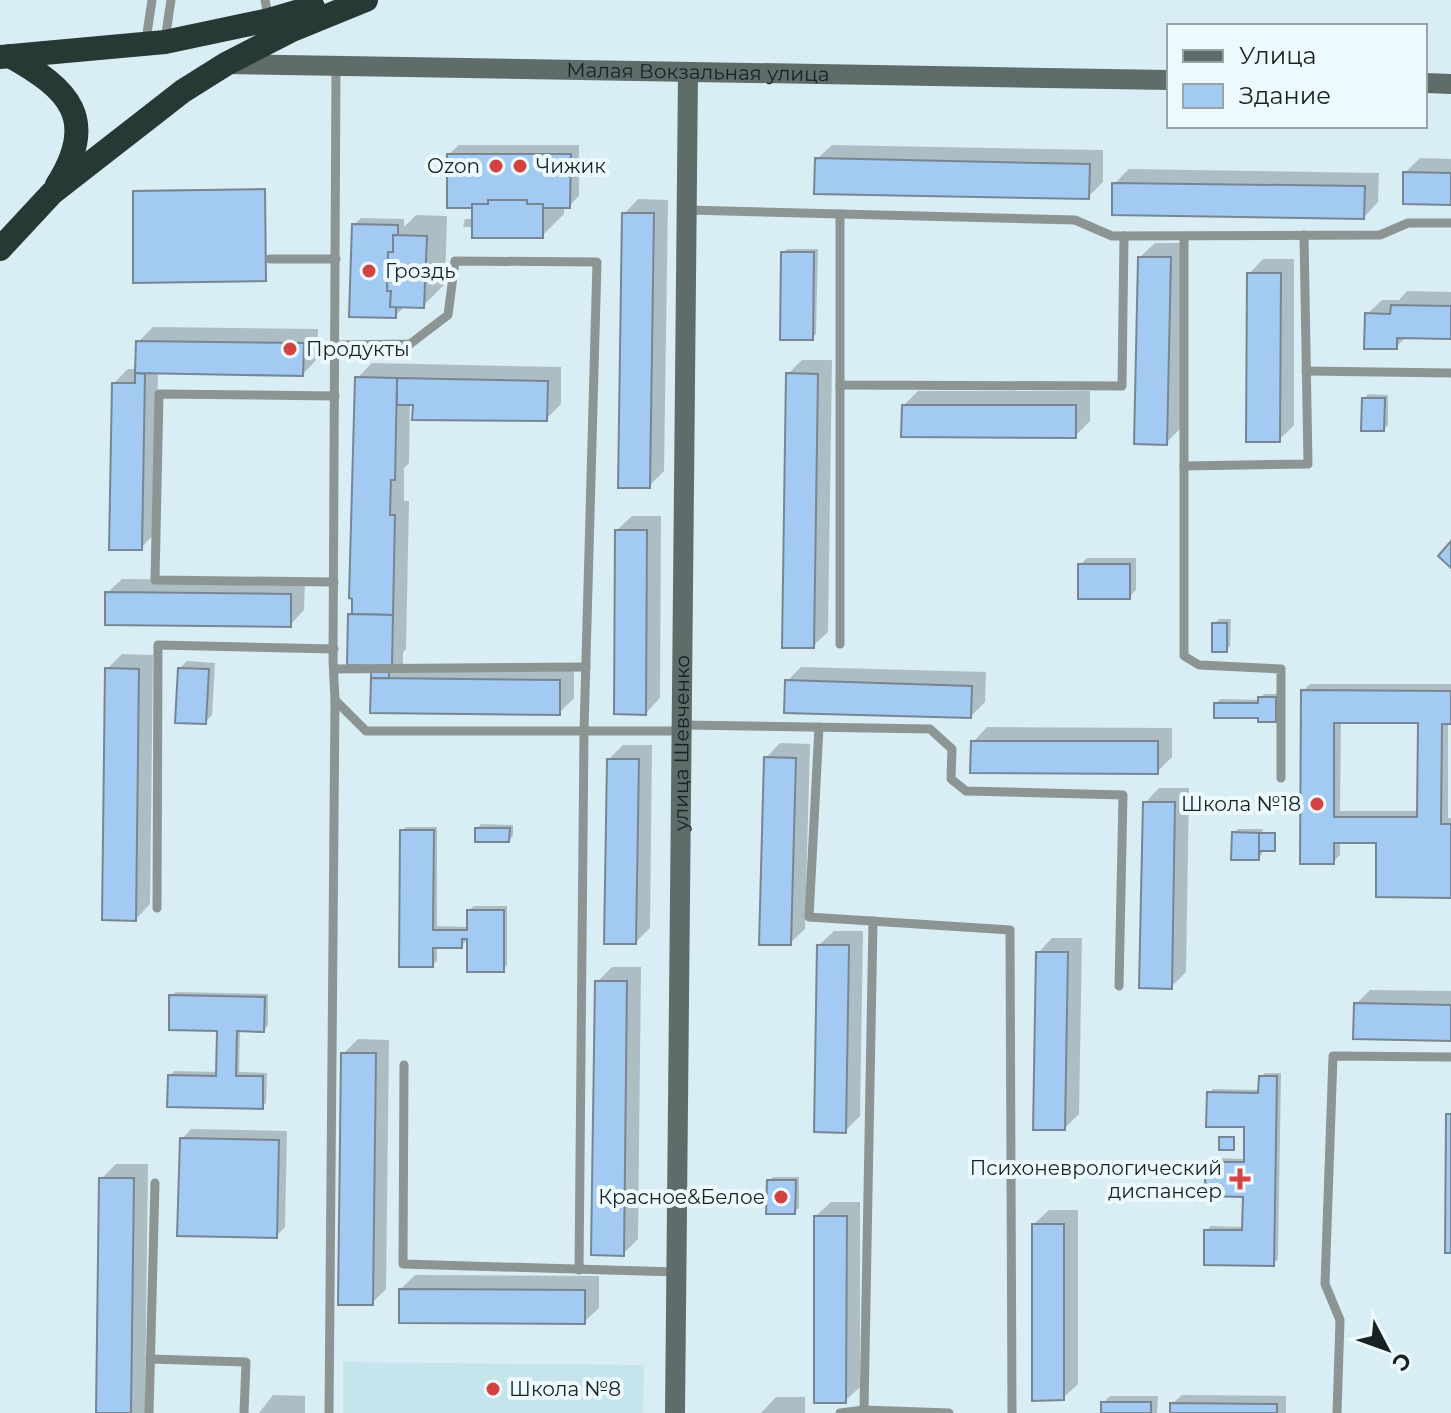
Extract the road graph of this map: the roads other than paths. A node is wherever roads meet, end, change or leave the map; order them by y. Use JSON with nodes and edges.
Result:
{"nodes":[{"id":1,"x":152,"y":0,"type":"edge"},
{"id":2,"x":171,"y":0,"type":"edge"},
{"id":3,"x":338,"y":0,"type":"edge"},
{"id":4,"x":366,"y":0,"type":"edge"},
{"id":5,"x":267,"y":10,"type":"edge"},
{"id":6,"x":155,"y":43,"type":"junction"},
{"id":7,"x":5,"y":56,"type":"edge"},
{"id":8,"x":226,"y":64,"type":"junction"},
{"id":9,"x":336,"y":66,"type":"junction"},
{"id":10,"x":688,"y":73,"type":"junction"},
{"id":11,"x":1167,"y":80,"type":"edge"},
{"id":12,"x":1427,"y":83,"type":"edge"},
{"id":13,"x":1451,"y":84,"type":"edge"},
{"id":14,"x":52,"y":193,"type":"junction"},
{"id":15,"x":687,"y":210,"type":"junction"},
{"id":16,"x":840,"y":214,"type":"junction"},
{"id":17,"x":1451,"y":223,"type":"edge"},
{"id":18,"x":1304,"y":235,"type":"junction"},
{"id":19,"x":1124,"y":236,"type":"junction"},
{"id":20,"x":1184,"y":236,"type":"junction"},
{"id":21,"x":0,"y":249,"type":"edge"},
{"id":22,"x":270,"y":259,"type":"dead end"},
{"id":23,"x":336,"y":259,"type":"junction"},
{"id":24,"x":336,"y":345,"type":"junction"},
{"id":25,"x":1306,"y":371,"type":"junction"},
{"id":26,"x":1451,"y":373,"type":"edge"},
{"id":27,"x":840,"y":385,"type":"junction"},
{"id":28,"x":335,"y":396,"type":"junction"},
{"id":29,"x":1184,"y":466,"type":"junction"},
{"id":30,"x":334,"y":582,"type":"junction"},
{"id":31,"x":840,"y":644,"type":"dead end"},
{"id":32,"x":334,"y":649,"type":"junction"},
{"id":33,"x":586,"y":667,"type":"junction"},
{"id":34,"x":334,"y":669,"type":"junction"},
{"id":35,"x":335,"y":700,"type":"junction"},
{"id":36,"x":819,"y":727,"type":"junction"},
{"id":37,"x":682,"y":728,"type":"junction"},
{"id":38,"x":584,"y":731,"type":"junction"},
{"id":39,"x":1281,"y":778,"type":"dead end"},
{"id":40,"x":157,"y":908,"type":"dead end"},
{"id":41,"x":873,"y":921,"type":"junction"},
{"id":42,"x":1119,"y":986,"type":"dead end"},
{"id":43,"x":1451,"y":1057,"type":"edge"},
{"id":44,"x":404,"y":1065,"type":"dead end"},
{"id":45,"x":155,"y":1183,"type":"dead end"},
{"id":46,"x":579,"y":1270,"type":"junction"},
{"id":47,"x":677,"y":1272,"type":"junction"},
{"id":48,"x":150,"y":1359,"type":"junction"},
{"id":49,"x":864,"y":1410,"type":"junction"},
{"id":50,"x":149,"y":1413,"type":"edge"},
{"id":51,"x":244,"y":1413,"type":"edge"},
{"id":52,"x":329,"y":1413,"type":"edge"},
{"id":53,"x":675,"y":1413,"type":"edge"},
{"id":54,"x":840,"y":1413,"type":"edge"},
{"id":55,"x":949,"y":1413,"type":"edge"},
{"id":56,"x":1012,"y":1413,"type":"edge"},
{"id":57,"x":1337,"y":1413,"type":"edge"}],
"edges":[{"from":1,"to":6,"type":"lane"},
{"from":2,"to":6,"type":"lane"},
{"from":3,"to":5,"type":"highway"},
{"from":4,"to":8,"type":"highway"},
{"from":5,"to":6,"type":"highway"},
{"from":6,"to":7,"type":"highway"},
{"from":7,"to":14,"type":"highway"},
{"from":8,"to":9,"type":"street","name":"Малая Вокзальная улица"},
{"from":8,"to":14,"type":"highway"},
{"from":9,"to":10,"type":"street","name":"Малая Вокзальная улица"},
{"from":9,"to":23,"type":"lane"},
{"from":10,"to":11,"type":"street","name":"Малая Вокзальная улица"},
{"from":10,"to":15,"type":"street","name":"улица Шевченко"},
{"from":12,"to":13,"type":"street"},
{"from":14,"to":21,"type":"highway"},
{"from":15,"to":16,"type":"lane"},
{"from":15,"to":37,"type":"street","name":"улица Шевченко"},
{"from":16,"to":19,"type":"lane"},
{"from":16,"to":27,"type":"lane"},
{"from":17,"to":18,"type":"lane"},
{"from":18,"to":20,"type":"lane"},
{"from":18,"to":25,"type":"lane"},
{"from":19,"to":20,"type":"lane"},
{"from":19,"to":27,"type":"lane"},
{"from":20,"to":29,"type":"lane"},
{"from":22,"to":23,"type":"lane"},
{"from":23,"to":24,"type":"lane"},
{"from":24,"to":28,"type":"lane"},
{"from":24,"to":33,"type":"lane"},
{"from":25,"to":26,"type":"lane"},
{"from":25,"to":29,"type":"lane"},
{"from":27,"to":31,"type":"lane"},
{"from":28,"to":30,"type":"lane"},
{"from":28,"to":30,"type":"lane"},
{"from":29,"to":39,"type":"lane"},
{"from":30,"to":32,"type":"lane"},
{"from":32,"to":34,"type":"lane"},
{"from":32,"to":40,"type":"lane"},
{"from":33,"to":34,"type":"lane"},
{"from":33,"to":38,"type":"lane"},
{"from":34,"to":35,"type":"lane"},
{"from":35,"to":38,"type":"lane"},
{"from":35,"to":52,"type":"lane"},
{"from":36,"to":37,"type":"lane"},
{"from":36,"to":41,"type":"lane"},
{"from":36,"to":42,"type":"lane"},
{"from":37,"to":38,"type":"lane"},
{"from":37,"to":47,"type":"street","name":"улица Шевченко"},
{"from":38,"to":46,"type":"lane"},
{"from":41,"to":49,"type":"lane"},
{"from":41,"to":56,"type":"lane"},
{"from":43,"to":57,"type":"lane"},
{"from":44,"to":46,"type":"lane"},
{"from":45,"to":48,"type":"lane"},
{"from":46,"to":47,"type":"lane"},
{"from":47,"to":53,"type":"street","name":"улица Шевченко"},
{"from":48,"to":50,"type":"lane"},
{"from":48,"to":51,"type":"lane"},
{"from":49,"to":54,"type":"lane"},
{"from":49,"to":55,"type":"lane"}]}
